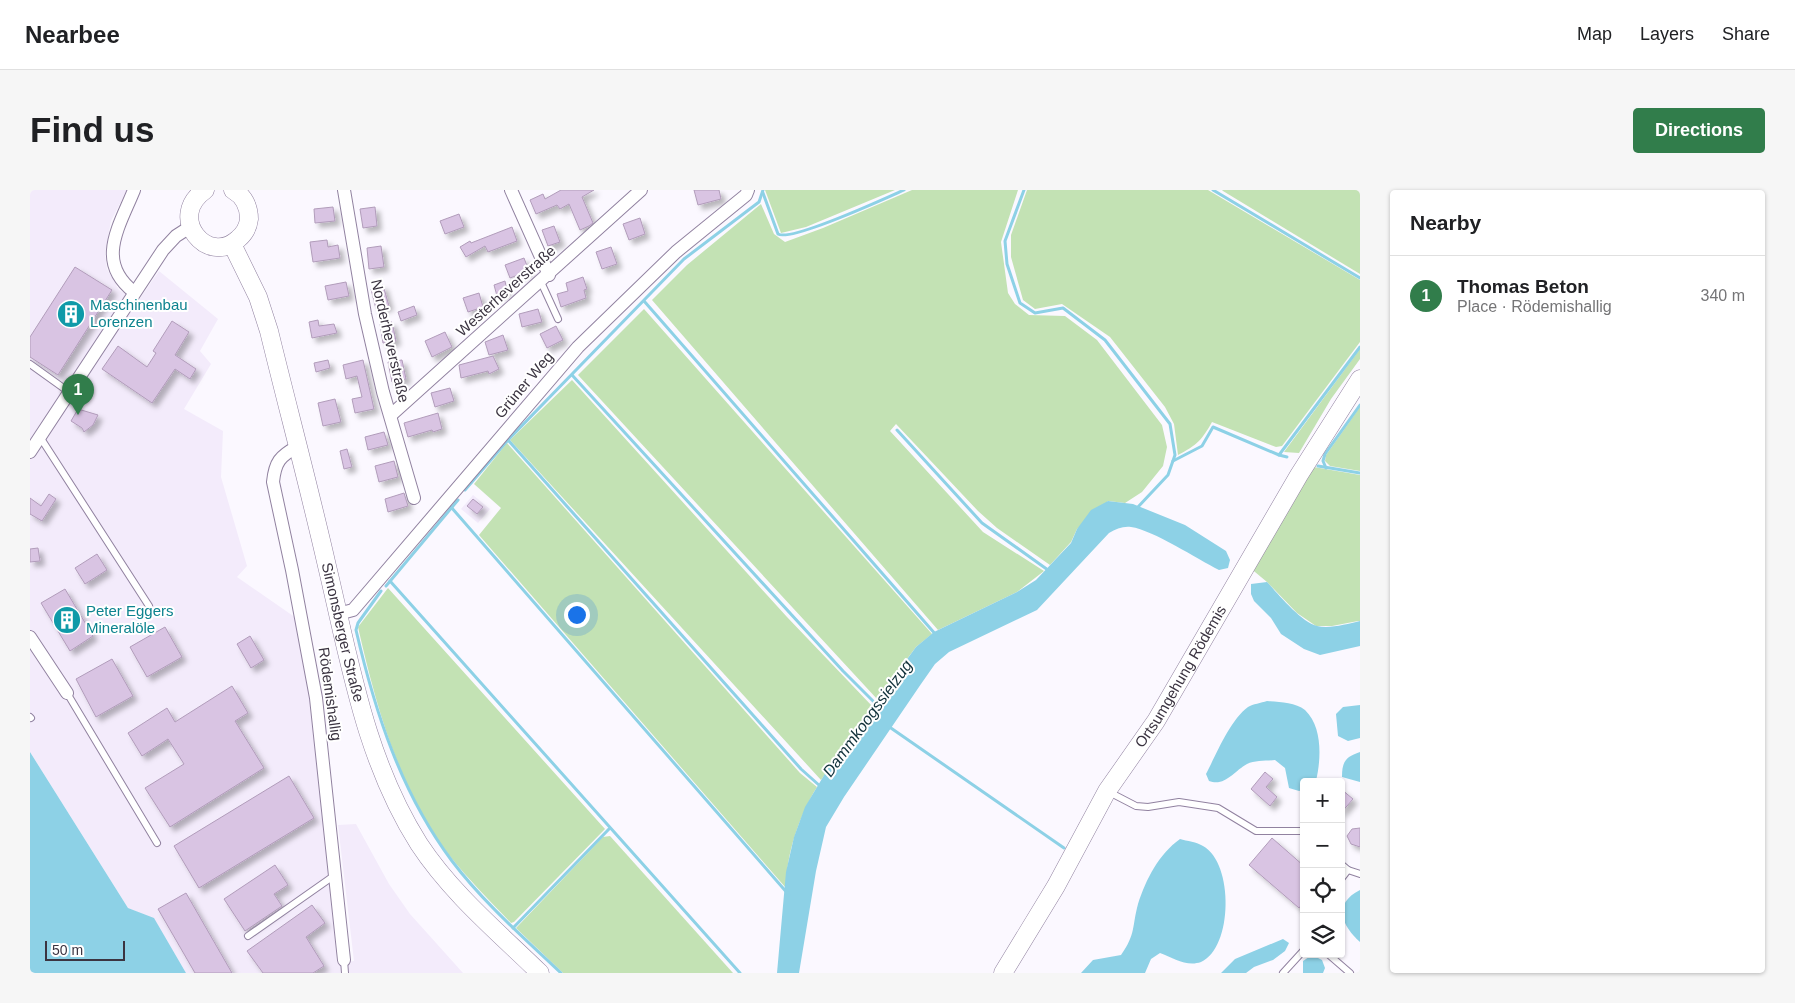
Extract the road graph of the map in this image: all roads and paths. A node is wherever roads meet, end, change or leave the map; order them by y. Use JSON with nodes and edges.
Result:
{"nodes":[{"id":1,"x":134,"y":190,"type":"edge"},
{"id":2,"x":205,"y":190,"type":"edge"},
{"id":3,"x":233,"y":190,"type":"edge"},
{"id":4,"x":344,"y":190,"type":"edge"},
{"id":5,"x":511,"y":190,"type":"edge"},
{"id":6,"x":641,"y":190,"type":"edge"},
{"id":7,"x":748,"y":190,"type":"edge"},
{"id":8,"x":190,"y":227,"type":"junction"},
{"id":9,"x":232,"y":244,"type":"junction"},
{"id":10,"x":545,"y":279,"type":"junction"},
{"id":11,"x":134,"y":292,"type":"junction"},
{"id":12,"x":558,"y":319,"type":"dead end"},
{"id":13,"x":30,"y":364,"type":"edge"},
{"id":14,"x":1360,"y":379,"type":"edge"},
{"id":15,"x":69,"y":392,"type":"junction"},
{"id":16,"x":391,"y":415,"type":"junction"},
{"id":17,"x":40,"y":437,"type":"junction"},
{"id":18,"x":297,"y":447,"type":"junction"},
{"id":19,"x":30,"y":452,"type":"edge"},
{"id":20,"x":414,"y":498,"type":"dead end"},
{"id":21,"x":149,"y":606,"type":"dead end"},
{"id":22,"x":338,"y":614,"type":"junction"},
{"id":23,"x":30,"y":637,"type":"edge"},
{"id":24,"x":67,"y":693,"type":"joint"},
{"id":25,"x":1107,"y":791,"type":"junction"},
{"id":26,"x":1300,"y":831,"type":"edge"},
{"id":27,"x":157,"y":843,"type":"dead end"},
{"id":28,"x":1345,"y":867,"type":"edge"},
{"id":29,"x":1348,"y":870,"type":"junction"},
{"id":30,"x":1345,"y":873,"type":"edge"},
{"id":31,"x":1360,"y":874,"type":"edge"},
{"id":32,"x":335,"y":875,"type":"junction"},
{"id":33,"x":248,"y":936,"type":"dead end"},
{"id":34,"x":1300,"y":954,"type":"edge"},
{"id":35,"x":1333,"y":958,"type":"edge"},
{"id":36,"x":344,"y":960,"type":"joint"},
{"id":37,"x":345,"y":973,"type":"edge"},
{"id":38,"x":540,"y":973,"type":"edge"},
{"id":39,"x":1003,"y":973,"type":"edge"},
{"id":40,"x":1283,"y":973,"type":"edge"},
{"id":41,"x":1350,"y":973,"type":"edge"}],
"edges":[{"from":1,"to":11,"type":"street"},
{"from":2,"to":8,"type":"main road"},
{"from":3,"to":9,"type":"main road"},
{"from":4,"to":16,"type":"street","name":"Norderheverstraße"},
{"from":5,"to":10,"type":"street"},
{"from":6,"to":10,"type":"street","name":"Westerheverstraße"},
{"from":7,"to":22,"type":"street","name":"Grüner Weg"},
{"from":8,"to":9,"type":"main road"},
{"from":8,"to":11,"type":"street"},
{"from":9,"to":18,"type":"main road","name":"Simonsberger Straße"},
{"from":10,"to":12,"type":"lane"},
{"from":10,"to":16,"type":"street","name":"Westerheverstraße"},
{"from":11,"to":15,"type":"street"},
{"from":13,"to":15,"type":"lane"},
{"from":14,"to":25,"type":"main road","name":"Ortsumgehung Rödemis"},
{"from":15,"to":17,"type":"street"},
{"from":16,"to":20,"type":"street","name":"Norderheverstraße"},
{"from":17,"to":19,"type":"street"},
{"from":17,"to":21,"type":"lane"},
{"from":18,"to":22,"type":"main road","name":"Simonsberger Straße"},
{"from":18,"to":32,"type":"street","name":"Rödemishallig"},
{"from":22,"to":38,"type":"main road","name":"Simonsberger Straße"},
{"from":23,"to":24,"type":"street"},
{"from":24,"to":27,"type":"lane"},
{"from":25,"to":26,"type":"lane"},
{"from":25,"to":39,"type":"main road","name":"Ortsumgehung Rödemis"},
{"from":28,"to":29,"type":"lane"},
{"from":29,"to":30,"type":"lane"},
{"from":29,"to":31,"type":"lane"},
{"from":32,"to":33,"type":"lane"},
{"from":32,"to":36,"type":"street","name":"Rödemishallig"},
{"from":34,"to":40,"type":"lane"},
{"from":35,"to":41,"type":"lane"},
{"from":36,"to":37,"type":"lane"}]}
